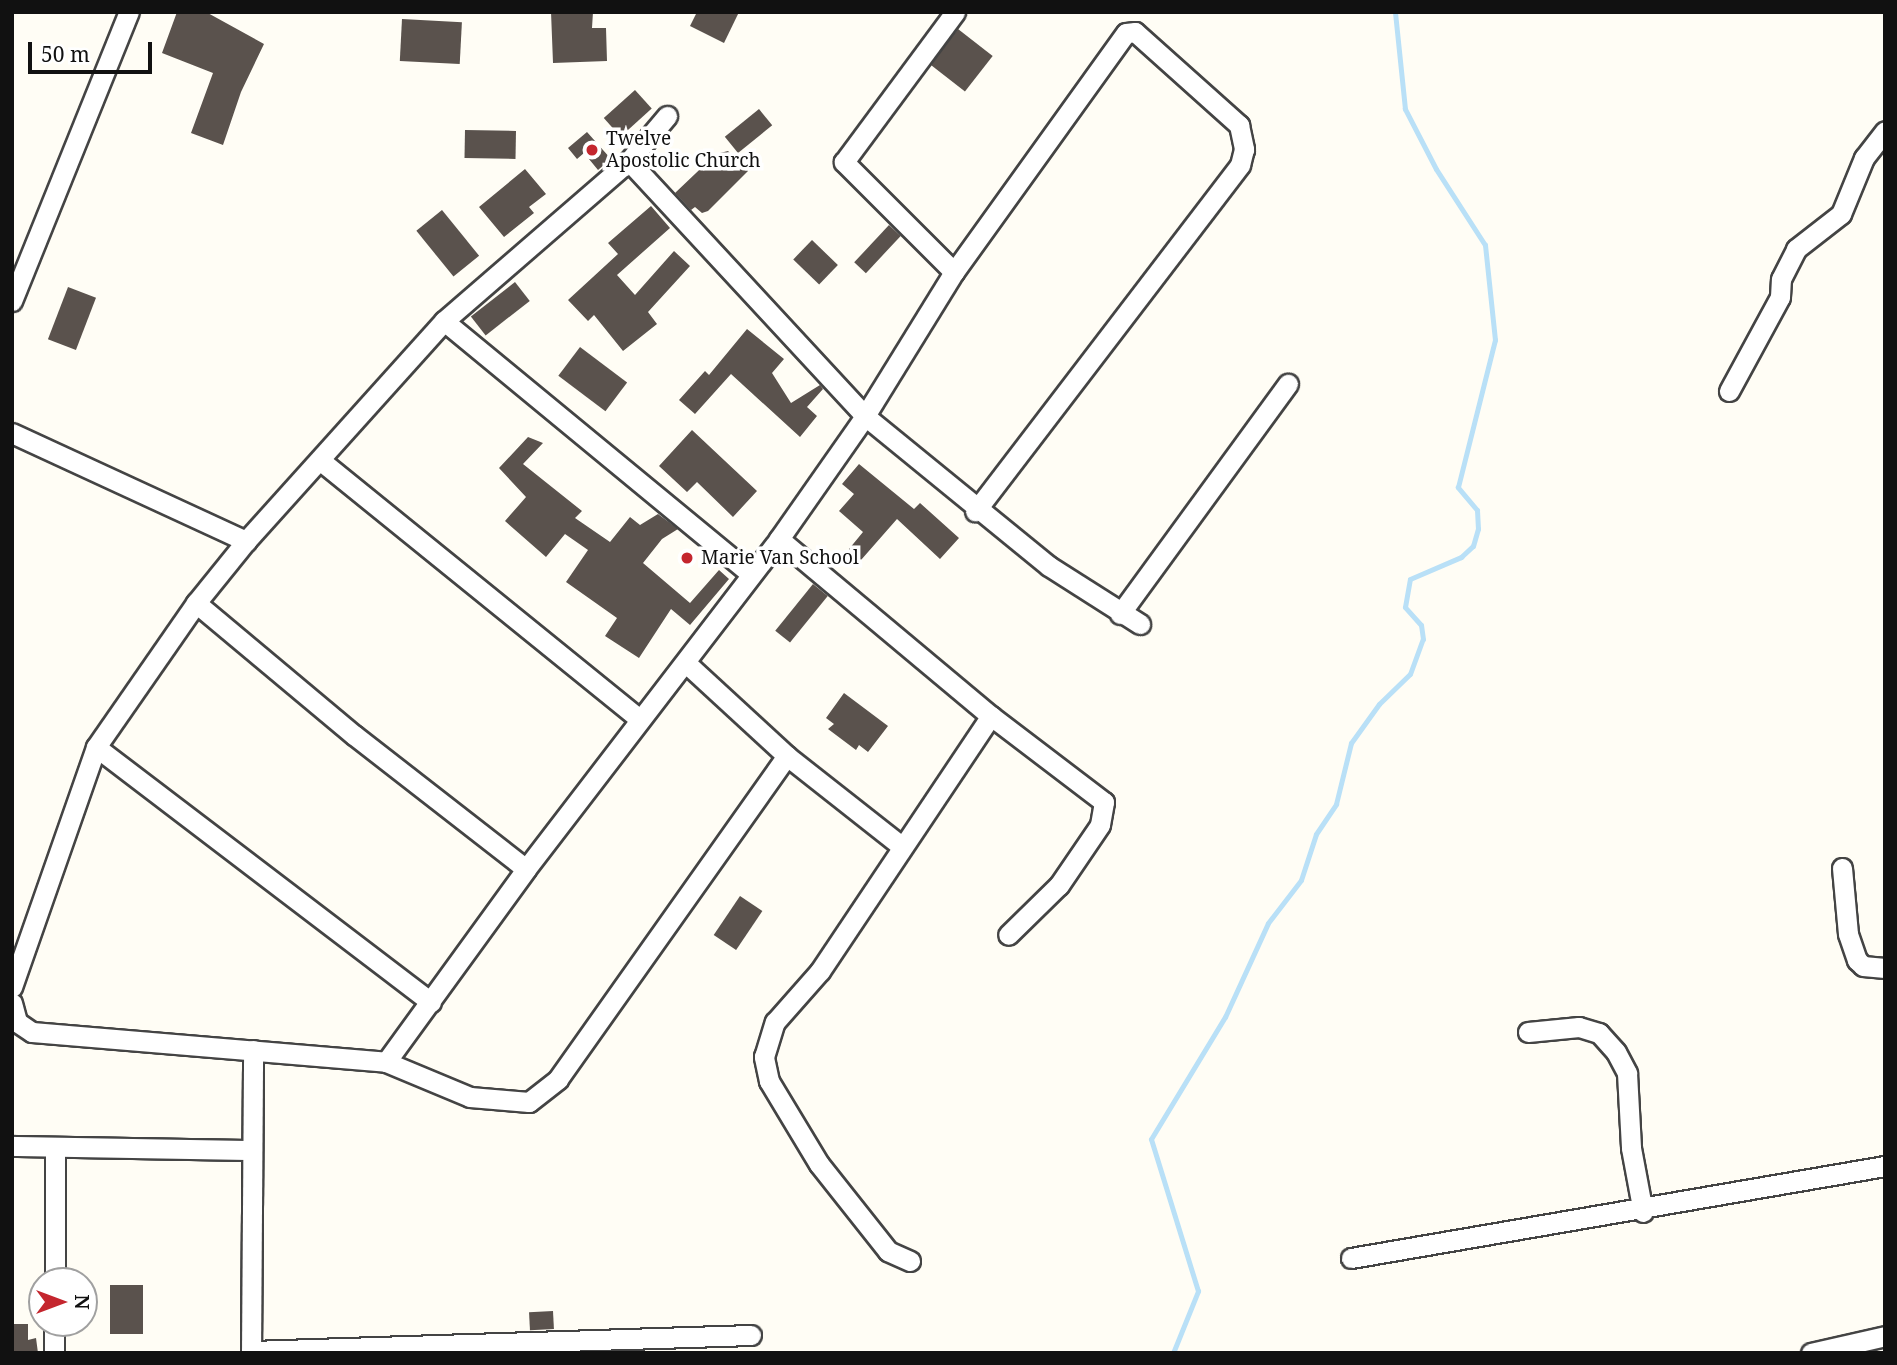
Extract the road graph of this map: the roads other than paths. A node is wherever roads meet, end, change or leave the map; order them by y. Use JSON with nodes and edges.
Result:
{"nodes":[{"id":1,"x":129,"y":12,"type":"edge"},
{"id":2,"x":955,"y":12,"type":"edge"},
{"id":3,"x":667,"y":116,"type":"dead end"},
{"id":4,"x":1885,"y":131,"type":"edge"},
{"id":5,"x":629,"y":160,"type":"junction"},
{"id":6,"x":954,"y":272,"type":"junction"},
{"id":7,"x":12,"y":301,"type":"edge"},
{"id":8,"x":444,"y":321,"type":"junction"},
{"id":9,"x":1288,"y":384,"type":"dead end"},
{"id":10,"x":1730,"y":391,"type":"dead end"},
{"id":11,"x":865,"y":416,"type":"junction"},
{"id":12,"x":12,"y":433,"type":"edge"},
{"id":13,"x":321,"y":461,"type":"junction"},
{"id":14,"x":975,"y":511,"type":"junction"},
{"id":15,"x":779,"y":539,"type":"junction"},
{"id":16,"x":246,"y":541,"type":"junction"},
{"id":17,"x":751,"y":574,"type":"junction"},
{"id":18,"x":196,"y":603,"type":"junction"},
{"id":19,"x":1120,"y":614,"type":"junction"},
{"id":20,"x":1140,"y":624,"type":"dead end"},
{"id":21,"x":687,"y":664,"type":"junction"},
{"id":22,"x":990,"y":716,"type":"junction"},
{"id":23,"x":640,"y":719,"type":"junction"},
{"id":24,"x":96,"y":747,"type":"junction"},
{"id":25,"x":787,"y":756,"type":"junction"},
{"id":26,"x":900,"y":845,"type":"junction"},
{"id":27,"x":1842,"y":868,"type":"dead end"},
{"id":28,"x":526,"y":869,"type":"junction"},
{"id":29,"x":1008,"y":935,"type":"dead end"},
{"id":30,"x":1885,"y":968,"type":"edge"},
{"id":31,"x":12,"y":987,"type":"edge"},
{"id":32,"x":432,"y":1002,"type":"junction"},
{"id":33,"x":12,"y":1003,"type":"edge"},
{"id":34,"x":1528,"y":1032,"type":"dead end"},
{"id":35,"x":253,"y":1050,"type":"junction"},
{"id":36,"x":386,"y":1062,"type":"junction"},
{"id":37,"x":12,"y":1146,"type":"edge"},
{"id":38,"x":55,"y":1147,"type":"junction"},
{"id":39,"x":252,"y":1150,"type":"junction"},
{"id":40,"x":1885,"y":1166,"type":"edge"},
{"id":41,"x":1643,"y":1212,"type":"junction"},
{"id":42,"x":1351,"y":1258,"type":"dead end"},
{"id":43,"x":911,"y":1261,"type":"dead end"},
{"id":44,"x":55,"y":1267,"type":"edge"},
{"id":45,"x":751,"y":1335,"type":"dead end"},
{"id":46,"x":1885,"y":1336,"type":"edge"},
{"id":47,"x":633,"y":1346,"type":"edge"},
{"id":48,"x":251,"y":1352,"type":"edge"},
{"id":49,"x":1811,"y":1353,"type":"edge"}],
"edges":[{"from":1,"to":7,"type":"street"},
{"from":2,"to":6,"type":"street"},
{"from":3,"to":5,"type":"street"},
{"from":4,"to":10,"type":"street"},
{"from":5,"to":8,"type":"street"},
{"from":5,"to":11,"type":"street"},
{"from":6,"to":11,"type":"street"},
{"from":6,"to":14,"type":"street"},
{"from":8,"to":13,"type":"street"},
{"from":8,"to":17,"type":"street"},
{"from":9,"to":19,"type":"street"},
{"from":11,"to":14,"type":"street"},
{"from":11,"to":15,"type":"street"},
{"from":12,"to":16,"type":"street"},
{"from":13,"to":16,"type":"street"},
{"from":13,"to":23,"type":"street"},
{"from":14,"to":19,"type":"street"},
{"from":15,"to":17,"type":"street"},
{"from":15,"to":22,"type":"street"},
{"from":16,"to":18,"type":"street"},
{"from":17,"to":21,"type":"street"},
{"from":18,"to":24,"type":"street"},
{"from":18,"to":28,"type":"street"},
{"from":19,"to":20,"type":"street"},
{"from":21,"to":23,"type":"street"},
{"from":21,"to":25,"type":"street"},
{"from":22,"to":26,"type":"street"},
{"from":22,"to":29,"type":"street"},
{"from":23,"to":28,"type":"street"},
{"from":24,"to":31,"type":"street"},
{"from":24,"to":32,"type":"street"},
{"from":25,"to":26,"type":"street"},
{"from":25,"to":36,"type":"street"},
{"from":26,"to":43,"type":"street"},
{"from":27,"to":30,"type":"street"},
{"from":28,"to":32,"type":"street"},
{"from":32,"to":36,"type":"street"},
{"from":33,"to":35,"type":"street"},
{"from":34,"to":41,"type":"street"},
{"from":35,"to":36,"type":"street"},
{"from":35,"to":39,"type":"street"},
{"from":37,"to":38,"type":"street"},
{"from":38,"to":39,"type":"street"},
{"from":38,"to":44,"type":"street"},
{"from":39,"to":48,"type":"street"},
{"from":40,"to":41,"type":"street"},
{"from":41,"to":42,"type":"street"},
{"from":45,"to":47,"type":"street"},
{"from":46,"to":49,"type":"street"},
{"from":47,"to":48,"type":"street"}]}
